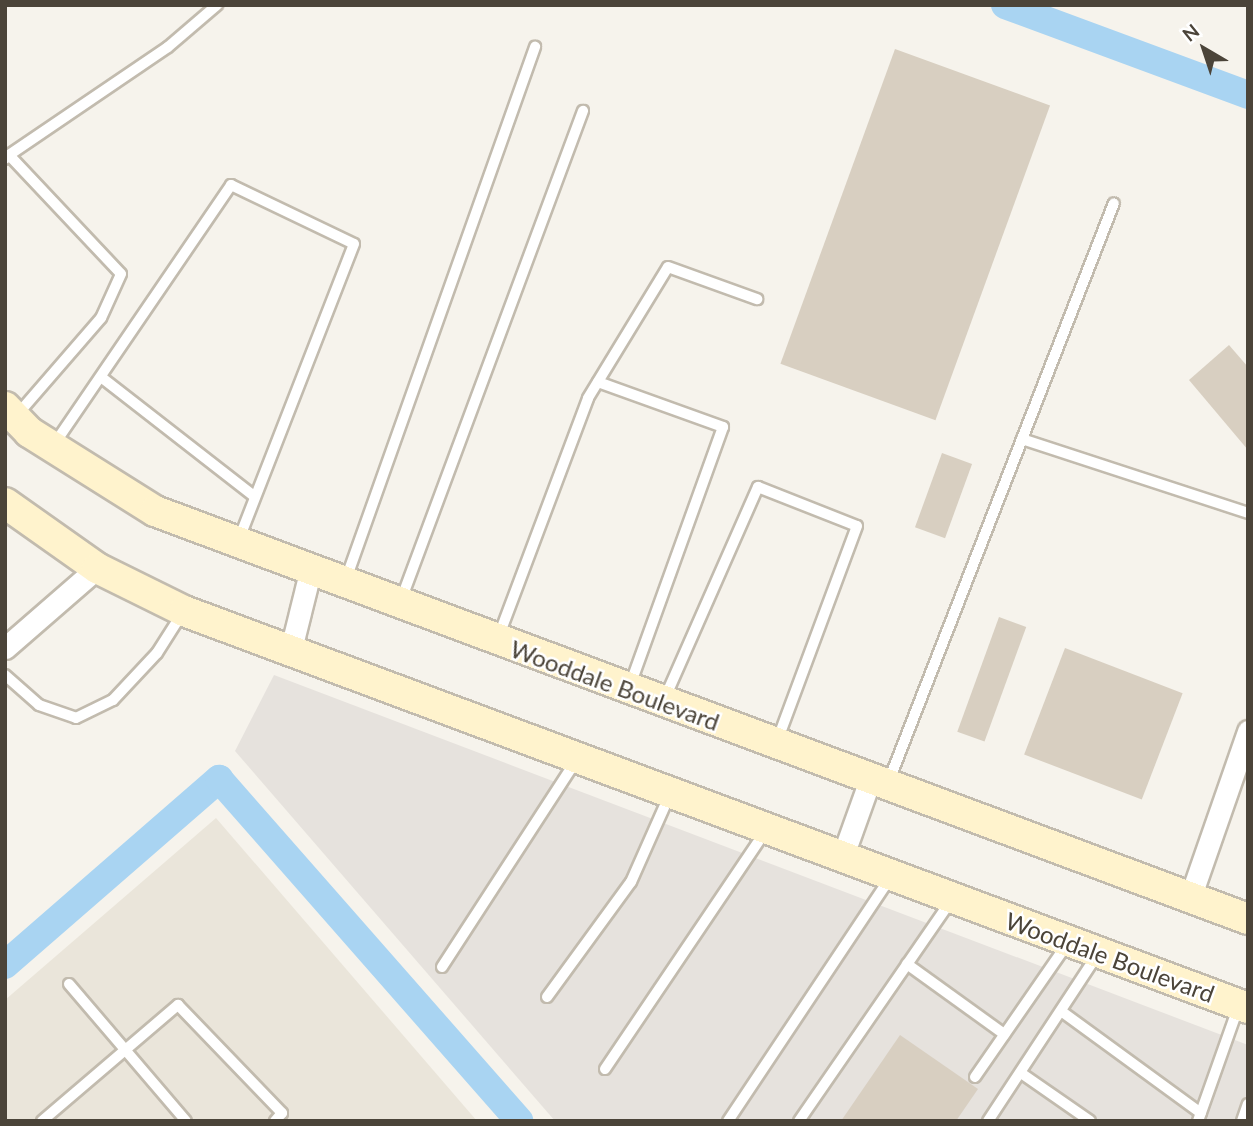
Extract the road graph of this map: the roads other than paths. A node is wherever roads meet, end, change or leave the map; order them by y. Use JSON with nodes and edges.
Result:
{"nodes":[{"id":1,"x":217,"y":5,"type":"edge"},
{"id":2,"x":534,"y":47,"type":"dead end"},
{"id":3,"x":583,"y":111,"type":"dead end"},
{"id":4,"x":7,"y":157,"type":"edge"},
{"id":5,"x":1114,"y":203,"type":"dead end"},
{"id":6,"x":757,"y":299,"type":"dead end"},
{"id":7,"x":101,"y":377,"type":"junction"},
{"id":8,"x":598,"y":382,"type":"junction"},
{"id":9,"x":10,"y":412,"type":"edge"},
{"id":10,"x":1023,"y":439,"type":"junction"},
{"id":11,"x":53,"y":447,"type":"junction"},
{"id":12,"x":255,"y":497,"type":"junction"},
{"id":13,"x":5,"y":503,"type":"edge"},
{"id":14,"x":1248,"y":513,"type":"edge"},
{"id":15,"x":237,"y":543,"type":"junction"},
{"id":16,"x":97,"y":568,"type":"junction"},
{"id":17,"x":310,"y":572,"type":"junction"},
{"id":18,"x":344,"y":585,"type":"junction"},
{"id":19,"x":400,"y":605,"type":"junction"},
{"id":20,"x":184,"y":611,"type":"junction"},
{"id":21,"x":497,"y":641,"type":"junction"},
{"id":22,"x":5,"y":648,"type":"edge"},
{"id":23,"x":290,"y":653,"type":"junction"},
{"id":24,"x":5,"y":675,"type":"edge"},
{"id":25,"x":629,"y":690,"type":"junction"},
{"id":26,"x":663,"y":703,"type":"junction"},
{"id":27,"x":1248,"y":731,"type":"edge"},
{"id":28,"x":776,"y":745,"type":"junction"},
{"id":29,"x":577,"y":760,"type":"junction"},
{"id":30,"x":879,"y":783,"type":"junction"},
{"id":31,"x":670,"y":794,"type":"junction"},
{"id":32,"x":766,"y":830,"type":"junction"},
{"id":33,"x":842,"y":858,"type":"junction"},
{"id":34,"x":891,"y":876,"type":"junction"},
{"id":35,"x":1190,"y":898,"type":"junction"},
{"id":36,"x":952,"y":899,"type":"junction"},
{"id":37,"x":1248,"y":919,"type":"edge"},
{"id":38,"x":1068,"y":942,"type":"junction"},
{"id":39,"x":1098,"y":953,"type":"junction"},
{"id":40,"x":907,"y":964,"type":"junction"},
{"id":41,"x":442,"y":967,"type":"dead end"},
{"id":42,"x":69,"y":984,"type":"dead end"},
{"id":43,"x":547,"y":997,"type":"dead end"},
{"id":44,"x":1244,"y":1007,"type":"edge"},
{"id":45,"x":1061,"y":1011,"type":"junction"},
{"id":46,"x":1004,"y":1034,"type":"junction"},
{"id":47,"x":126,"y":1049,"type":"junction"},
{"id":48,"x":605,"y":1069,"type":"dead end"},
{"id":49,"x":1021,"y":1073,"type":"junction"},
{"id":50,"x":975,"y":1077,"type":"dead end"},
{"id":51,"x":1248,"y":1104,"type":"edge"},
{"id":52,"x":1199,"y":1117,"type":"edge"},
{"id":53,"x":42,"y":1121,"type":"edge"},
{"id":54,"x":186,"y":1121,"type":"edge"},
{"id":55,"x":275,"y":1121,"type":"edge"},
{"id":56,"x":728,"y":1121,"type":"edge"},
{"id":57,"x":799,"y":1121,"type":"edge"},
{"id":58,"x":988,"y":1121,"type":"edge"},
{"id":59,"x":1090,"y":1121,"type":"edge"},
{"id":60,"x":1241,"y":1121,"type":"edge"}],
"edges":[{"from":1,"to":4,"type":"lane"},
{"from":2,"to":18,"type":"lane"},
{"from":3,"to":19,"type":"lane"},
{"from":4,"to":9,"type":"lane"},
{"from":5,"to":10,"type":"lane"},
{"from":6,"to":8,"type":"lane"},
{"from":7,"to":11,"type":"lane"},
{"from":7,"to":12,"type":"lane"},
{"from":7,"to":12,"type":"lane"},
{"from":8,"to":21,"type":"lane"},
{"from":8,"to":25,"type":"lane"},
{"from":9,"to":11,"type":"street","name":"Wooddale Boulevard"},
{"from":10,"to":14,"type":"lane"},
{"from":10,"to":30,"type":"lane"},
{"from":11,"to":15,"type":"street","name":"Wooddale Boulevard"},
{"from":12,"to":15,"type":"lane"},
{"from":13,"to":16,"type":"street","name":"Wooddale Boulevard"},
{"from":15,"to":17,"type":"street","name":"Wooddale Boulevard"},
{"from":16,"to":20,"type":"street","name":"Wooddale Boulevard"},
{"from":16,"to":22,"type":"street"},
{"from":17,"to":18,"type":"street","name":"Wooddale Boulevard"},
{"from":17,"to":23,"type":"street"},
{"from":18,"to":19,"type":"street","name":"Wooddale Boulevard"},
{"from":19,"to":21,"type":"street","name":"Wooddale Boulevard"},
{"from":20,"to":23,"type":"street","name":"Wooddale Boulevard"},
{"from":20,"to":24,"type":"lane"},
{"from":21,"to":25,"type":"street","name":"Wooddale Boulevard"},
{"from":23,"to":29,"type":"street","name":"Wooddale Boulevard"},
{"from":25,"to":26,"type":"street","name":"Wooddale Boulevard"},
{"from":26,"to":28,"type":"street","name":"Wooddale Boulevard"},
{"from":26,"to":28,"type":"lane"},
{"from":27,"to":35,"type":"street"},
{"from":28,"to":30,"type":"street","name":"Wooddale Boulevard"},
{"from":29,"to":31,"type":"street","name":"Wooddale Boulevard"},
{"from":29,"to":41,"type":"lane"},
{"from":30,"to":33,"type":"street"},
{"from":30,"to":35,"type":"street","name":"Wooddale Boulevard"},
{"from":31,"to":32,"type":"street","name":"Wooddale Boulevard"},
{"from":31,"to":43,"type":"lane"},
{"from":32,"to":33,"type":"street","name":"Wooddale Boulevard"},
{"from":32,"to":48,"type":"lane"},
{"from":33,"to":34,"type":"street","name":"Wooddale Boulevard"},
{"from":34,"to":36,"type":"street","name":"Wooddale Boulevard"},
{"from":34,"to":56,"type":"lane"},
{"from":35,"to":37,"type":"street","name":"Wooddale Boulevard"},
{"from":36,"to":38,"type":"street","name":"Wooddale Boulevard"},
{"from":36,"to":40,"type":"lane"},
{"from":38,"to":39,"type":"street","name":"Wooddale Boulevard"},
{"from":38,"to":46,"type":"lane"},
{"from":39,"to":44,"type":"street","name":"Wooddale Boulevard"},
{"from":39,"to":45,"type":"lane"},
{"from":40,"to":46,"type":"lane"},
{"from":40,"to":57,"type":"lane"},
{"from":42,"to":47,"type":"lane"},
{"from":44,"to":52,"type":"lane"},
{"from":45,"to":49,"type":"lane"},
{"from":45,"to":52,"type":"lane"},
{"from":46,"to":50,"type":"lane"},
{"from":47,"to":53,"type":"lane"},
{"from":47,"to":54,"type":"lane"},
{"from":47,"to":55,"type":"lane"},
{"from":49,"to":58,"type":"lane"},
{"from":49,"to":59,"type":"lane"},
{"from":51,"to":60,"type":"lane"}]}
